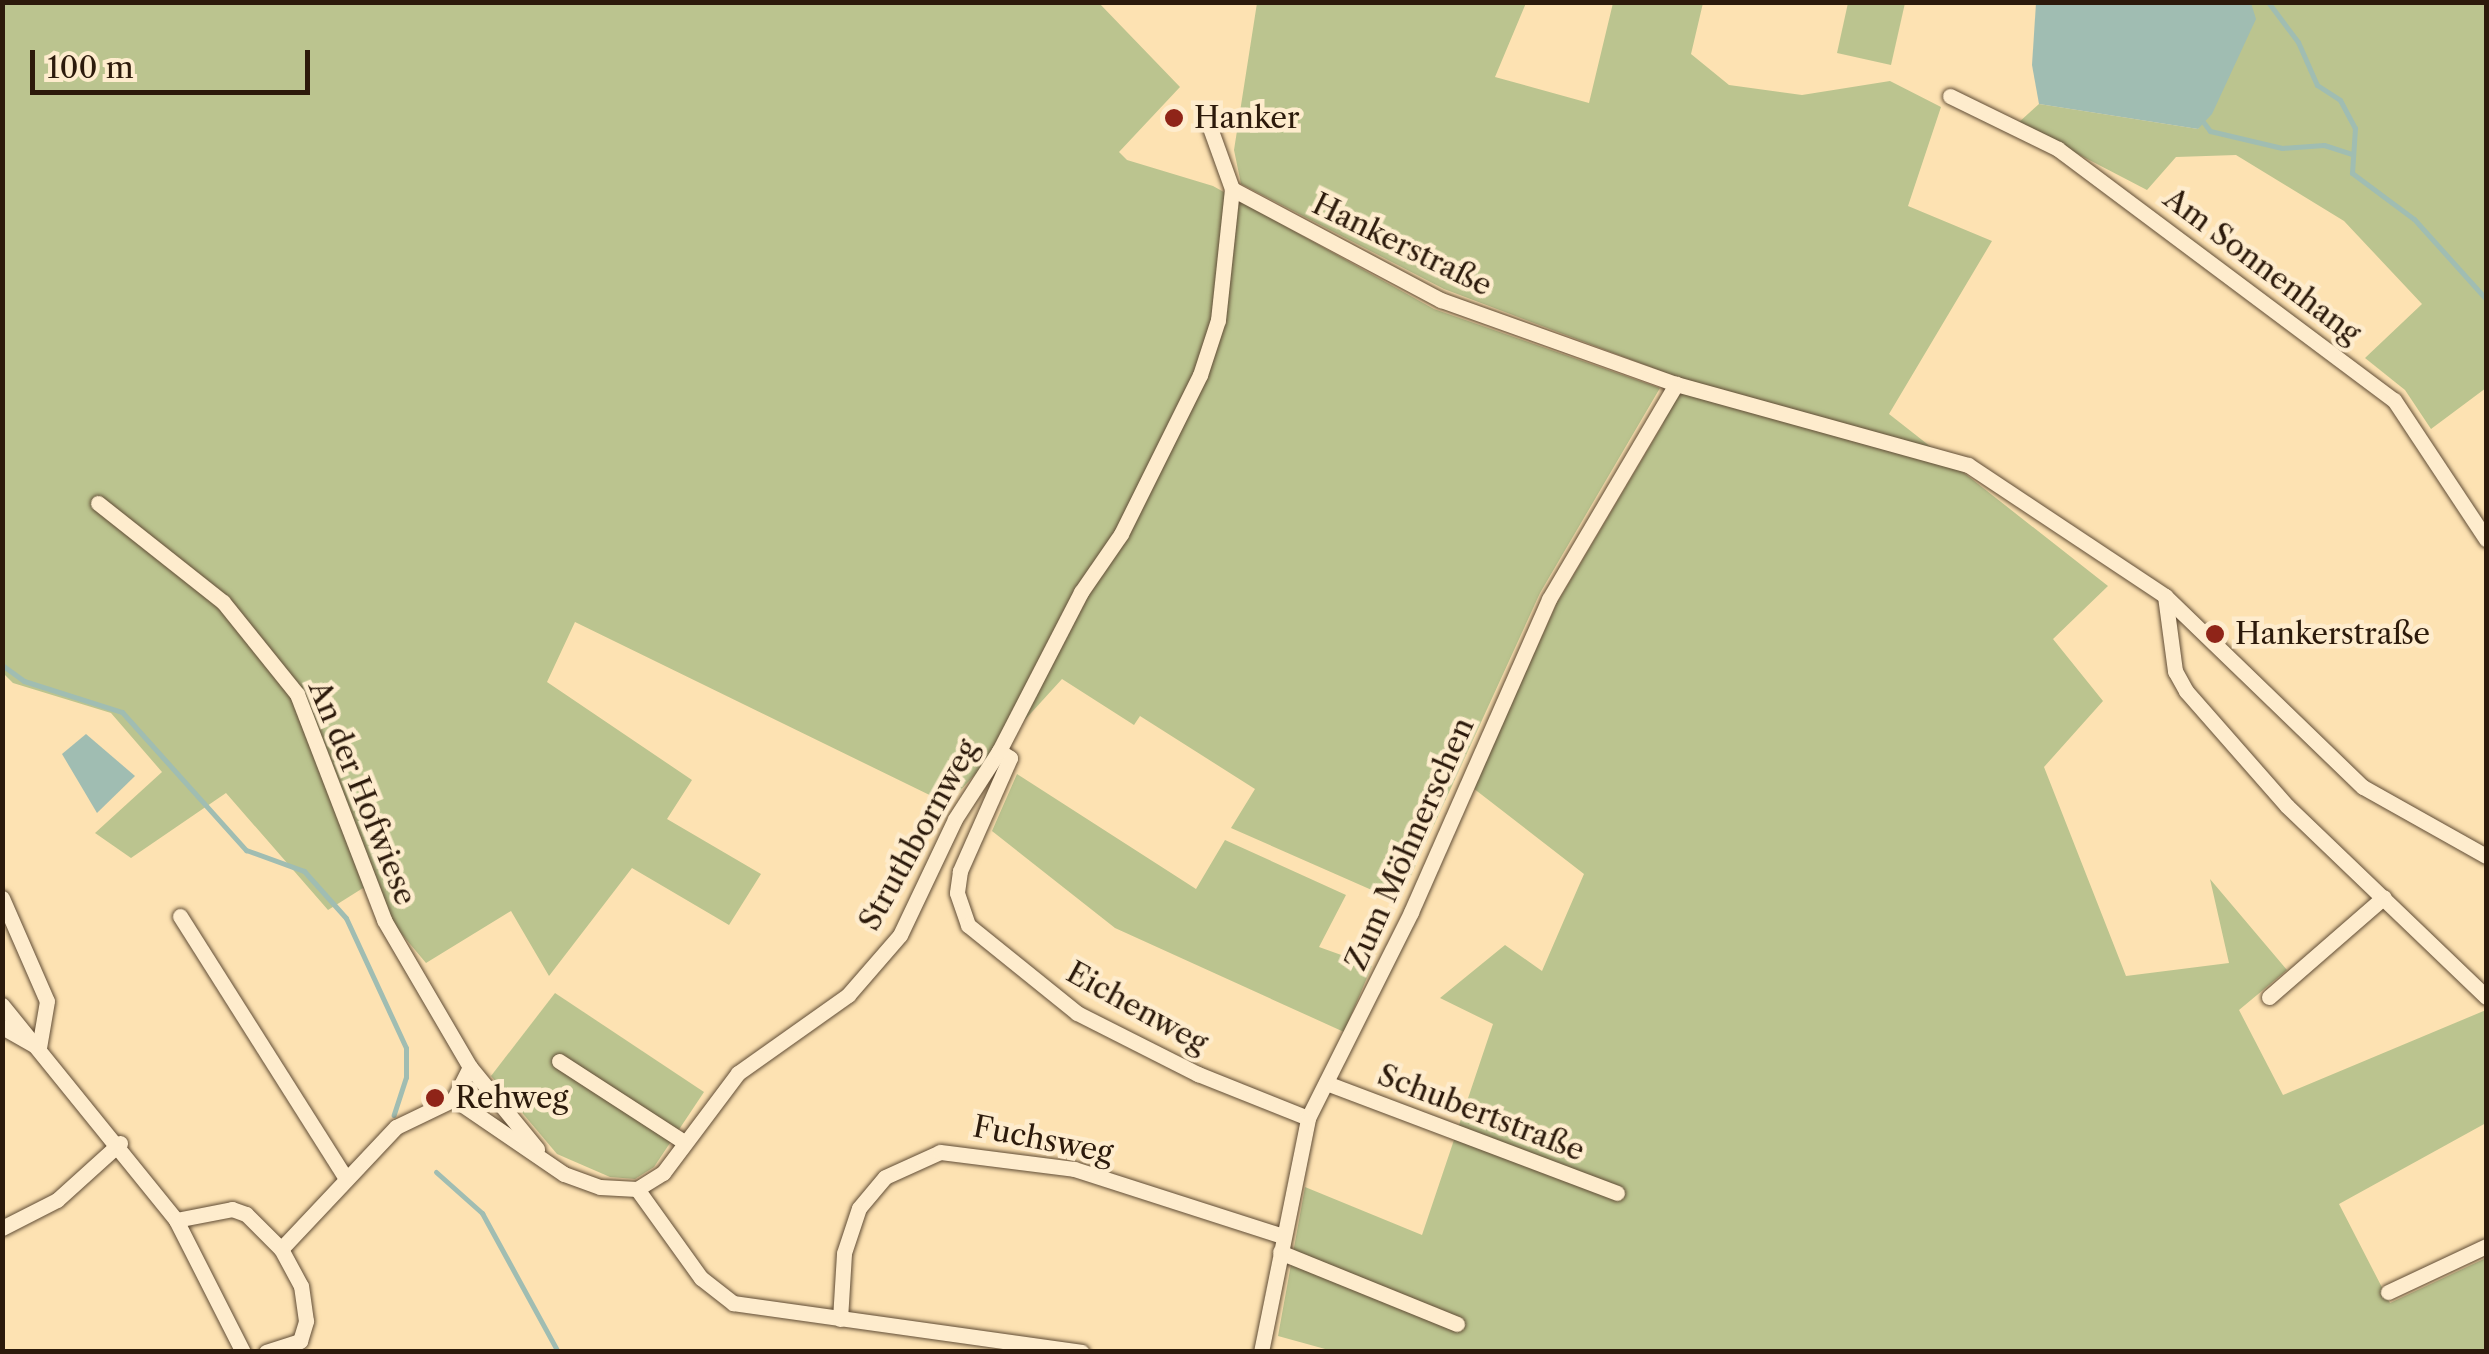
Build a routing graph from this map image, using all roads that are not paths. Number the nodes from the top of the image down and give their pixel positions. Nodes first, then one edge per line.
1 (1950, 96) dead end
2 (1209, 125) dead end
3 (1232, 190) junction
4 (1676, 384) junction
5 (98, 504) dead end
6 (2486, 539) edge
7 (2165, 596) junction
8 (999, 751) junction
9 (2486, 856) edge
10 (2384, 897) junction
11 (2, 898) edge
12 (180, 916) dead end
13 (2270, 996) dead end
14 (2486, 997) edge
15 (2, 1005) edge
16 (2, 1027) edge
17 (40, 1048) junction
18 (559, 1061) dead end
19 (470, 1067) junction
20 (1326, 1083) junction
21 (454, 1100) junction
22 (1308, 1118) junction
23 (684, 1142) junction
24 (120, 1143) junction
25 (548, 1164) junction
26 (345, 1177) junction
27 (637, 1189) junction
28 (1616, 1193) dead end
29 (176, 1220) junction
30 (2, 1228) edge
31 (1282, 1244) junction
32 (2486, 1246) edge
33 (281, 1249) junction
34 (2388, 1292) dead end
35 (840, 1319) junction
36 (1457, 1324) dead end
37 (244, 1352) edge
38 (266, 1352) edge
39 (1082, 1352) edge
40 (1261, 1352) edge

1 - 6 street, Am Sonnenhang
2 - 3 street
3 - 4 street, Hankerstraße
3 - 8 street, Struthbornweg
4 - 7 street, Hankerstraße
4 - 20 street, Zum Möhnerschen
5 - 19 street, An der Hofwiese
7 - 9 street, Hankerstraße
7 - 10 street
8 - 22 street, Eichenweg
8 - 23 street, Struthbornweg
10 - 13 street
10 - 14 street
11 - 17 street
12 - 26 street
15 - 17 street
16 - 17 street
17 - 24 street
18 - 23 street
19 - 21 street
19 - 25 street, An der Hofwiese
20 - 22 street, Zum Möhnerschen
20 - 28 street, Schubertstraße
21 - 25 street
21 - 26 street
22 - 31 street, Zum Möhnerschen
23 - 27 street, Struthbornweg
24 - 29 street
24 - 30 street
25 - 27 street
26 - 33 street
27 - 35 street
29 - 33 street
29 - 37 street
31 - 35 street, Fuchsweg
31 - 36 street, Fuchsweg
31 - 40 street, Zum Möhnerschen
32 - 34 street
33 - 38 street
35 - 39 street

